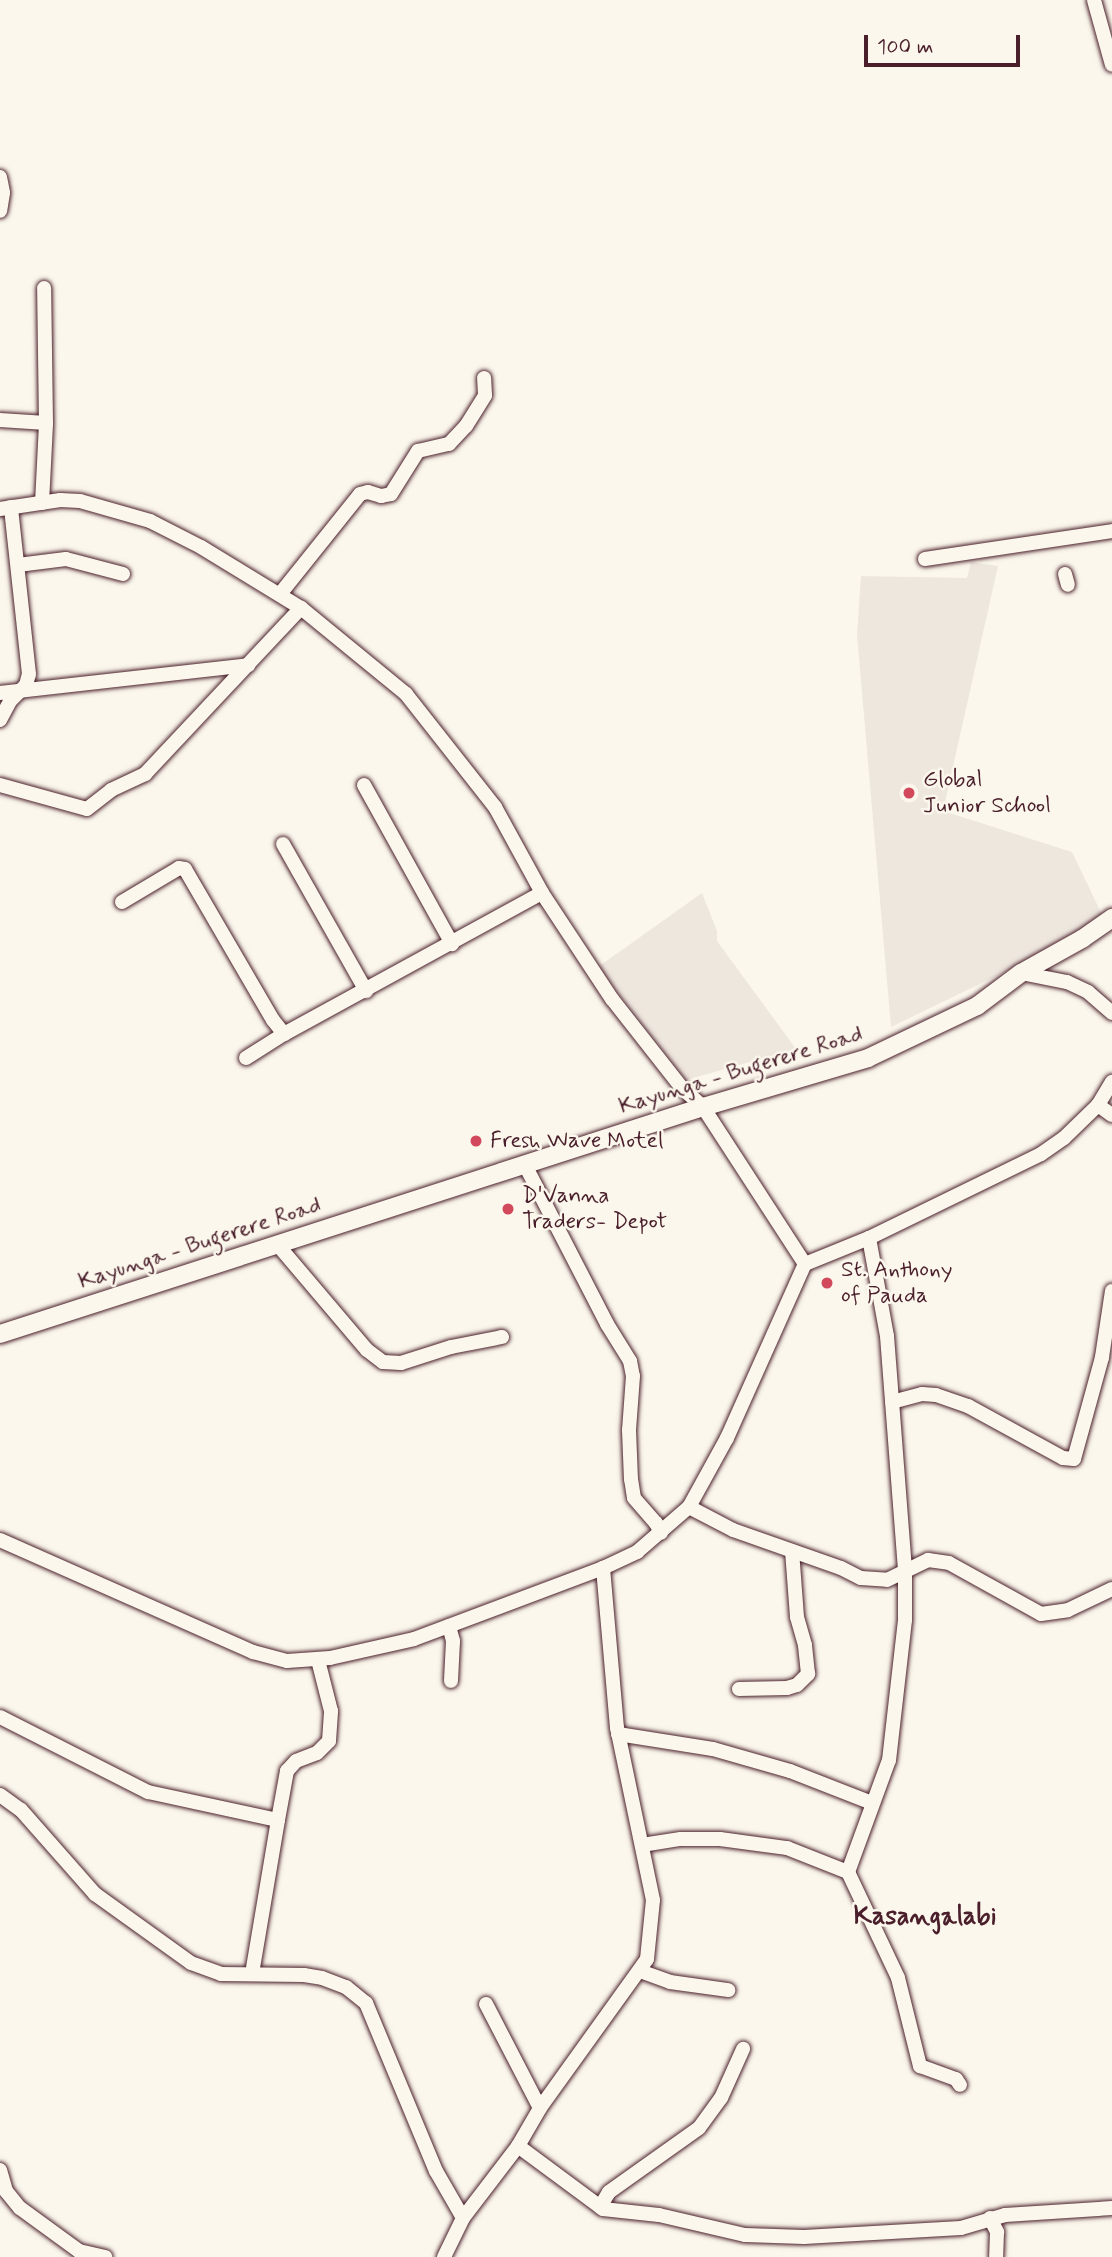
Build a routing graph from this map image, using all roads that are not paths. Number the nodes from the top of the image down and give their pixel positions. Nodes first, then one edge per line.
1 (1094, 0) edge
2 (1112, 65) edge
3 (0, 177) edge
4 (0, 211) edge
5 (44, 288) dead end
6 (484, 379) dead end
7 (0, 420) edge
8 (46, 423) junction
9 (42, 503) junction
10 (6, 508) edge
11 (1112, 531) edge
12 (925, 559) dead end
13 (18, 565) junction
14 (123, 573) dead end
15 (280, 594) junction
16 (301, 608) junction
17 (248, 664) junction
18 (20, 691) junction
19 (0, 693) edge
20 (0, 720) edge
21 (0, 785) edge
22 (364, 785) dead end
23 (283, 844) dead end
24 (542, 893) junction
25 (122, 902) dead end
26 (1112, 918) edge
27 (452, 944) junction
28 (1021, 973) junction
29 (366, 991) junction
30 (1112, 1013) edge
31 (284, 1034) junction
32 (246, 1058) dead end
33 (1112, 1082) edge
34 (1098, 1105) junction
35 (704, 1107) junction
36 (1112, 1115) edge
37 (526, 1165) junction
38 (869, 1238) junction
39 (277, 1244) junction
40 (805, 1264) junction
41 (1112, 1291) edge
42 (0, 1334) edge
43 (502, 1337) dead end
44 (892, 1402) junction
45 (689, 1507) junction
46 (661, 1533) junction
47 (0, 1540) edge
48 (792, 1551) junction
49 (603, 1568) junction
50 (905, 1571) junction
51 (1112, 1589) edge
52 (449, 1626) junction
53 (318, 1660) junction
54 (452, 1681) dead end
55 (739, 1689) dead end
56 (0, 1717) edge
57 (618, 1734) junction
58 (0, 1795) edge
59 (872, 1803) junction
60 (278, 1820) junction
61 (642, 1845) junction
62 (848, 1872) junction
63 (640, 1971) junction
64 (252, 1973) junction
65 (728, 1990) dead end
66 (485, 2004) dead end
67 (743, 2049) dead end
68 (960, 2085) dead end
69 (540, 2108) junction
70 (518, 2146) junction
71 (0, 2170) edge
72 (600, 2207) junction
73 (1112, 2208) edge
74 (463, 2218) junction
75 (990, 2218) junction
76 (447, 2256) edge
77 (105, 2257) edge
78 (996, 2257) edge

1 - 2 street
3 - 4 street
5 - 8 street
6 - 15 street
7 - 8 street
8 - 9 street
9 - 10 street
9 - 15 street
10 - 13 street
11 - 12 street
13 - 14 street
13 - 18 street
15 - 16 street
16 - 17 street
16 - 24 street
17 - 18 street
17 - 21 street
18 - 19 street
18 - 20 street
22 - 27 street
23 - 29 street
24 - 27 street
24 - 35 street
25 - 31 street
26 - 28 main road, Kayunga - Bugerere Road
27 - 29 street
28 - 30 street
28 - 35 main road, Kayunga - Bugerere Road
29 - 31 street
31 - 32 street
33 - 34 street
34 - 36 street
34 - 38 street
35 - 37 main road, Kayunga - Bugerere Road
35 - 40 street
37 - 39 main road, Kayunga - Bugerere Road
37 - 46 street
38 - 40 street
38 - 44 street
39 - 42 main road, Kayunga - Bugerere Road
39 - 43 street
40 - 45 street
41 - 44 street
44 - 50 street
45 - 46 street
45 - 48 street
46 - 49 street
47 - 53 street
48 - 50 street
48 - 55 street
49 - 52 street
49 - 57 street
50 - 51 street
50 - 59 street
52 - 53 street
52 - 54 street
53 - 60 street
56 - 60 street
57 - 59 street
57 - 61 street
58 - 64 street
59 - 62 street
60 - 64 street
61 - 62 street
61 - 63 street
62 - 68 street
63 - 65 street
63 - 69 street
64 - 74 street
66 - 69 street
67 - 72 street
69 - 70 street
70 - 72 street
70 - 74 street
71 - 77 street
72 - 75 street
73 - 75 street
74 - 76 street
75 - 78 street

